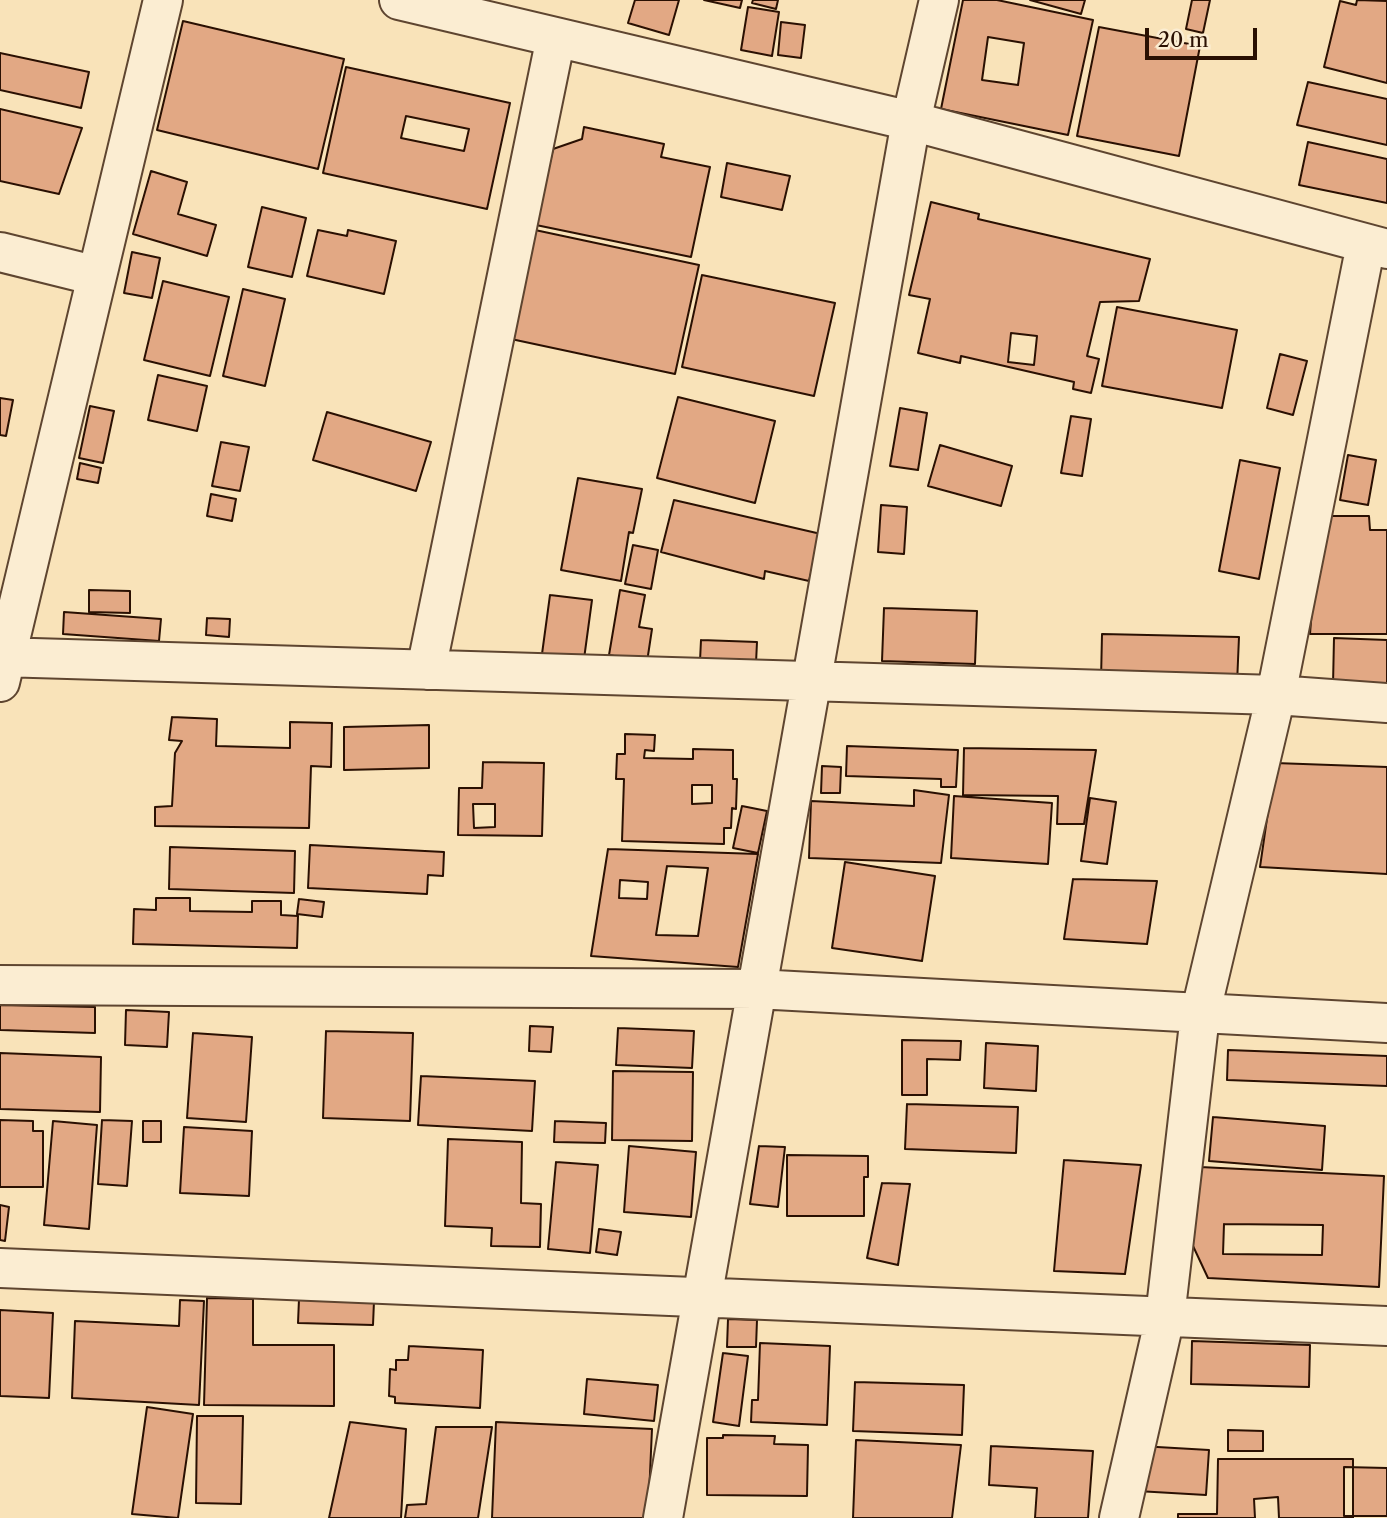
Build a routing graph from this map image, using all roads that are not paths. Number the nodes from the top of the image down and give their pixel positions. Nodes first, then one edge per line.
1 (163, 0) edge
2 (399, 0) edge
3 (939, 0) edge
4 (556, 37) junction
5 (911, 121) junction
6 (1377, 247) edge
7 (0, 253) edge
8 (97, 276) junction
9 (15, 557) edge
10 (2, 666) edge
11 (426, 670) junction
12 (810, 682) junction
13 (1276, 695) junction
14 (1387, 703) edge
15 (0, 985) edge
16 (756, 989) junction
17 (1200, 1015) junction
18 (1387, 1023) edge
19 (0, 1268) edge
20 (703, 1297) junction
21 (1165, 1317) junction
22 (1387, 1326) edge
23 (663, 1518) edge
24 (1119, 1518) edge

1 - 8 street
2 - 4 street
3 - 5 street
4 - 5 street
4 - 11 street
5 - 6 street
5 - 12 street
6 - 13 street
7 - 8 street
8 - 9 street
9 - 10 street
10 - 11 street
11 - 12 street
12 - 13 street
12 - 16 street
13 - 14 street
13 - 17 street
15 - 16 street
16 - 17 street
16 - 20 street
17 - 18 street
17 - 21 street
19 - 20 street
20 - 21 street
20 - 23 street
21 - 22 street
21 - 24 street

